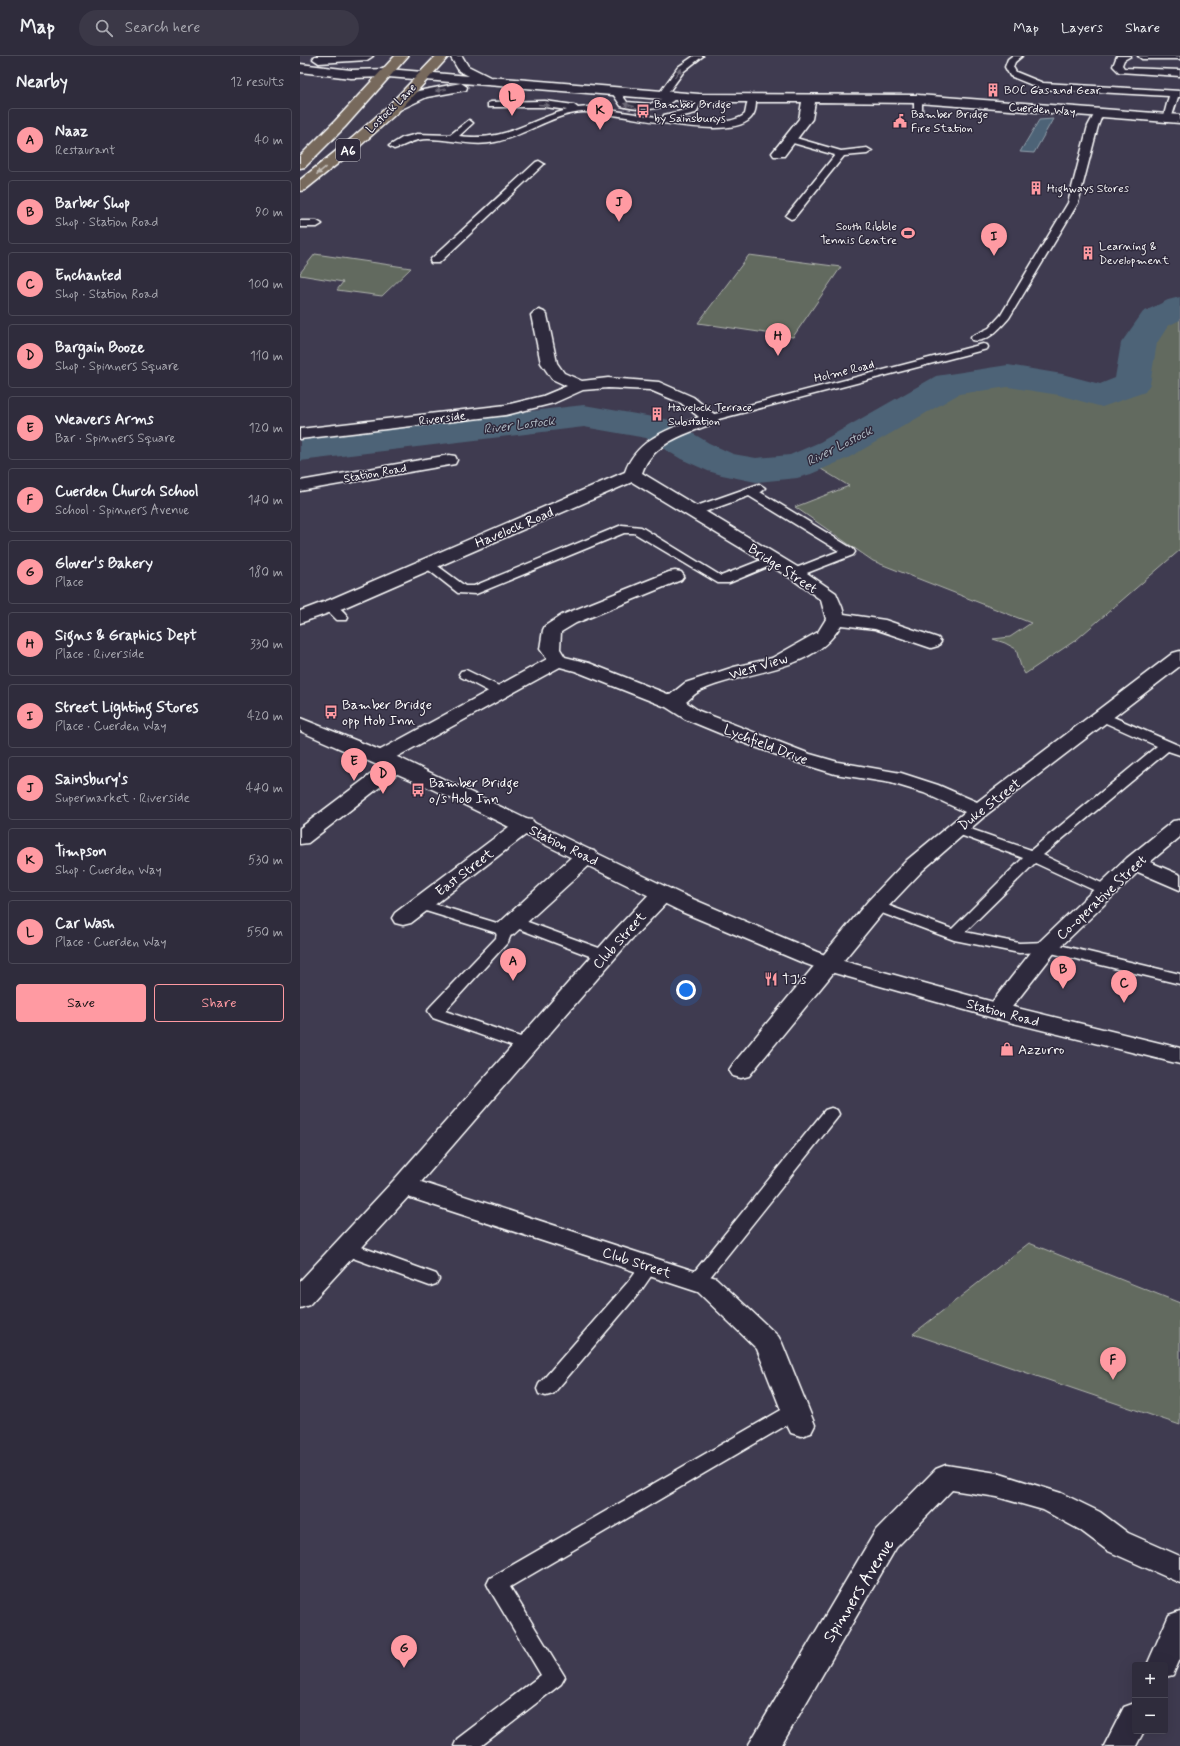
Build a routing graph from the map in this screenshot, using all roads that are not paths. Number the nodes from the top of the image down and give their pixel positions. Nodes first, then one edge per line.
1 (367, 56) edge
2 (402, 56) edge
3 (443, 56) edge
4 (456, 56) edge
5 (699, 56) edge
6 (1018, 56) edge
7 (1127, 56) edge
8 (1142, 56) edge
9 (1180, 56) edge
10 (303, 62) edge
11 (416, 63) dead end
12 (332, 72) junction
13 (388, 73) junction
14 (1180, 73) edge
15 (423, 76) junction
16 (493, 82) junction
17 (396, 86) dead end
18 (1177, 94) edge
19 (668, 96) junction
20 (699, 98) junction
21 (752, 99) junction
22 (809, 99) junction
23 (918, 99) junction
24 (491, 105) dead end
25 (364, 107) junction
26 (393, 109) junction
27 (581, 110) junction
28 (918, 113) dead end
29 (1099, 113) junction
30 (646, 117) junction
31 (1167, 118) junction
32 (1180, 119) edge
33 (469, 123) dead end
34 (452, 138) junction
35 (789, 139) junction
36 (394, 146) dead end
37 (866, 151) dead end
38 (779, 153) dead end
39 (841, 154) junction
40 (303, 162) edge
41 (539, 164) dead end
42 (300, 187) edge
43 (791, 216) dead end
44 (300, 224) edge
45 (317, 224) dead end
46 (435, 261) dead end
47 (538, 315) dead end
48 (580, 386) junction
49 (711, 418) junction
50 (300, 434) edge
51 (449, 460) dead end
52 (633, 475) junction
53 (300, 486) edge
54 (692, 512) junction
55 (773, 560) junction
56 (427, 564) junction
57 (795, 573) junction
58 (675, 576) dead end
59 (300, 617) edge
60 (835, 619) junction
61 (931, 642) dead end
62 (558, 661) junction
63 (1177, 664) edge
64 (466, 674) dead end
65 (500, 692) junction
66 (673, 703) junction
67 (1104, 717) junction
68 (302, 725) edge
69 (1174, 748) edge
70 (388, 761) junction
71 (979, 812) junction
72 (525, 825) junction
73 (957, 829) junction
74 (1176, 832) edge
75 (300, 838) edge
76 (586, 856) junction
77 (1033, 856) junction
78 (1135, 863) junction
79 (1180, 883) edge
80 (1107, 891) junction
81 (662, 894) junction
82 (421, 904) junction
83 (876, 906) junction
84 (403, 918) dead end
85 (509, 926) junction
86 (954, 934) junction
87 (1047, 947) junction
88 (605, 956) junction
89 (828, 964) junction
90 (1180, 979) edge
91 (997, 1011) junction
92 (526, 1045) junction
93 (1180, 1056) edge
94 (741, 1070) dead end
95 (831, 1114) dead end
96 (403, 1186) junction
97 (345, 1248) junction
98 (649, 1266) junction
99 (430, 1279) dead end
100 (696, 1282) junction
101 (300, 1298) edge
102 (546, 1389) dead end
103 (798, 1418) joint
104 (1180, 1570) edge
105 (1180, 1624) edge
106 (1163, 1662) edge
107 (1132, 1723) edge
108 (465, 1746) edge
109 (764, 1746) edge
110 (1120, 1746) edge

1 - 10 street
2 - 13 highway, Lostock Lane / A6
3 - 15 highway, Lostock Lane / A6
4 - 16 street, Cuerden Way
19 -> 5 lane
6 - 18 lane
7 - 14 lane
8 - 9 lane
10 - 12 street
10 - 13 street
11 - 13 highway
12 - 13 street
12 - 25 street
13 - 15 street, Cuerden Way
13 - 25 highway, Lostock Lane / A6
15 - 16 street, Cuerden Way
15 - 17 highway
15 - 26 highway, Lostock Lane / A6
16 - 19 street, Cuerden Way
16 -> 26 street, Cuerden Way
18 - 31 lane
19 - 20 street, Cuerden Way
20 - 21 street, Cuerden Way
20 - 30 lane
21 - 22 street, Cuerden Way
21 - 30 lane
22 - 23 street, Cuerden Way
22 - 35 street
23 - 28 lane
23 - 29 street, Cuerden Way
24 -> 27 lane
25 - 40 highway, Lostock Lane / A6
26 -> 42 highway, Lostock Lane / A6
27 - 30 lane
27 - 34 lane
29 - 31 street, Cuerden Way
29 - 49 lane, Holme Road
31 - 32 street, Cuerden Way
33 - 34 lane
34 - 36 lane
35 - 38 street
35 - 39 lane
37 - 39 lane
39 - 43 lane
41 - 46 lane
44 - 45 lane
47 - 48 street
48 - 49 street, Riverside
48 - 50 street, Riverside
49 - 52 street
51 - 53 street, Station Road
52 - 54 street, Bridge Street
52 - 56 street, Havelock Road
54 - 55 street, Bridge Street
54 - 57 lane
55 - 56 lane
55 - 57 street, Bridge Street
56 - 59 street, Havelock Road
57 - 60 street, Bridge Street
58 - 62 street
60 - 61 street
60 - 66 street, West View
62 - 65 street
62 - 66 street, Lychfield Drive
63 - 67 street, Duke Street
64 - 65 lane
65 - 70 street
66 - 71 street, Lychfield Drive
67 - 69 lane
67 - 71 street, Duke Street
68 - 70 street, Station Road
69 - 77 lane
70 - 72 street, Station Road
70 - 75 street
71 - 73 street, Duke Street
72 - 76 street, Station Road
72 - 82 street, East Street
73 - 77 lane
73 - 83 street, Duke Street
74 - 78 street, Co-operative Street
76 - 81 street, Station Road
76 - 85 street
77 - 80 lane
77 - 86 lane
78 - 79 street
78 - 80 street, Co-operative Street
80 - 87 street, Co-operative Street
81 - 88 street, Club Street
81 - 89 street, Station Road
82 - 84 street, East Street
82 - 85 lane
83 - 86 lane
83 - 89 street, Duke Street
85 - 88 lane
85 - 92 lane
86 - 87 lane
87 - 90 lane
87 - 91 street, Co-operative Street
88 - 92 street, Club Street
89 - 91 street, Station Road
89 - 94 street
91 - 93 street, Station Road
92 - 96 street, Club Street
95 - 100 lane
96 - 97 street, Club Street
96 - 98 street, Club Street
97 - 99 lane
97 - 101 street, Club Street
98 - 100 street, Club Street
98 - 102 lane
100 - 103 street, Club Street
103 - 108 lane
104 - 109 street, Spinners Avenue
105 - 106 street
107 - 110 street

